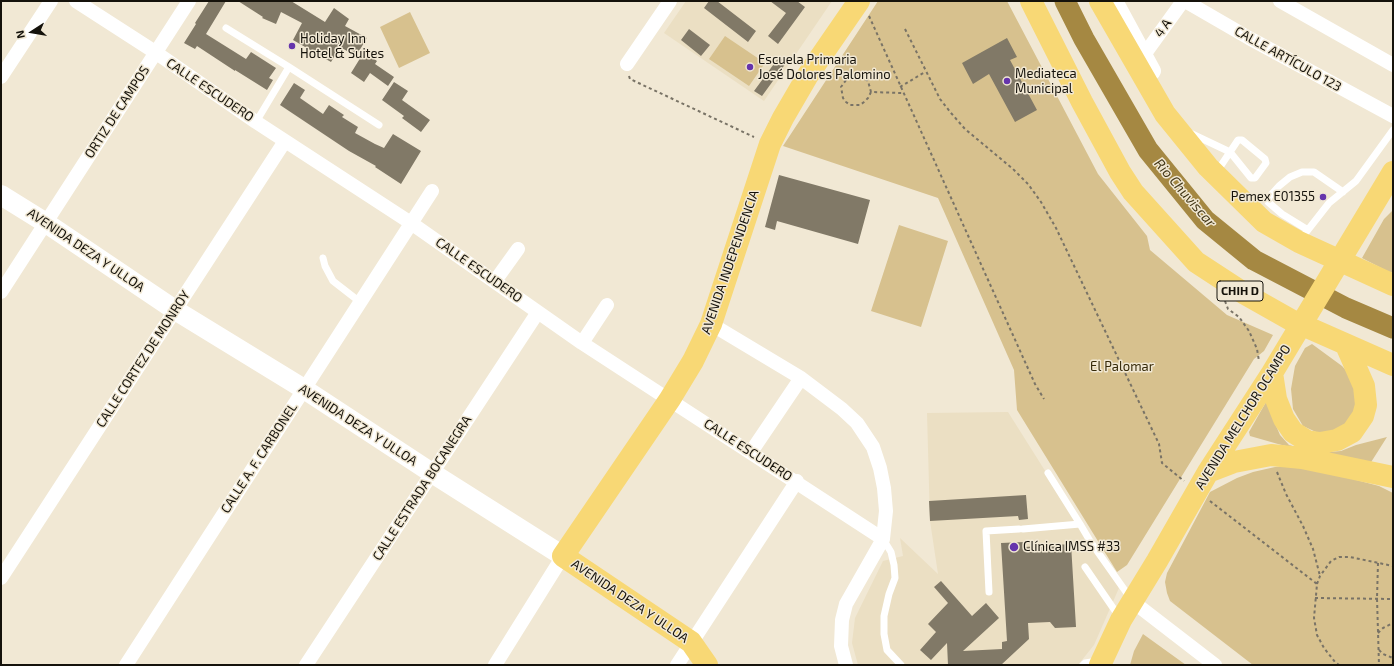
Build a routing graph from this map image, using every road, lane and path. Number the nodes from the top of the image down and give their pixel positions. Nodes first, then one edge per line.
1 (51, 1) edge
2 (76, 1) edge
3 (189, 1) edge
4 (670, 1) edge
5 (1020, 1) edge
6 (1031, 1) edge
7 (1100, 1) edge
8 (1114, 1) edge
9 (1184, 1) edge
10 (1280, 1) edge
11 (863, 7) edge
12 (226, 28) dead end
13 (905, 29) dead end
14 (155, 52) junction
15 (1144, 55) junction
16 (627, 64) joint
17 (1393, 65) edge
18 (289, 67) junction
19 (925, 72) junction
20 (1, 77) edge
21 (900, 87) junction
22 (871, 92) junction
23 (902, 93) junction
24 (1393, 116) edge
25 (256, 122) junction
26 (379, 125) dead end
27 (1393, 130) edge
28 (1190, 133) junction
29 (285, 141) junction
30 (770, 144) junction
31 (1230, 152) junction
32 (1211, 170) junction
33 (1393, 172) edge
34 (432, 191) dead end
35 (1133, 192) junction
36 (1343, 192) junction
37 (1, 194) edge
38 (1384, 199) edge
39 (46, 222) junction
40 (411, 223) junction
41 (1303, 236) junction
42 (518, 249) dead end
43 (323, 258) dead end
44 (1221, 278) junction
45 (495, 281) junction
46 (1393, 285) edge
47 (1, 292) edge
48 (360, 302) junction
49 (607, 305) dead end
50 (176, 310) junction
51 (538, 312) junction
52 (710, 324) junction
53 (582, 343) junction
54 (1346, 345) junction
55 (1393, 365) edge
56 (801, 378) junction
57 (1268, 380) junction
58 (304, 389) junction
59 (670, 399) junction
60 (1044, 399) dead end
61 (752, 452) junction
62 (1275, 467) dead end
63 (1208, 472) junction
64 (432, 473) junction
65 (1048, 473) dead end
66 (1179, 477) dead end
67 (1393, 477) edge
68 (796, 481) junction
69 (1217, 506) dead end
70 (1080, 524) junction
71 (883, 538) junction
72 (563, 556) junction
73 (1378, 563) junction
74 (1393, 566) edge
75 (1085, 567) dead end
76 (1320, 576) junction
77 (1, 578) edge
78 (1317, 584) junction
79 (989, 592) dead end
80 (1315, 598) junction
81 (1377, 598) junction
82 (1393, 599) edge
83 (1132, 601) junction
84 (1121, 620) junction
85 (1393, 623) edge
86 (1378, 633) junction
87 (691, 642) junction
88 (1378, 649) junction
89 (1393, 658) edge
90 (1094, 664) edge
91 (126, 665) edge
92 (306, 665) edge
93 (495, 665) edge
94 (677, 665) edge
95 (707, 665) edge
96 (846, 665) edge
97 (901, 665) edge
98 (1216, 665) edge
99 (1339, 665) edge
100 (1379, 665) edge

1 - 20 street
2 - 14 street, CALLE ESCUDERO
3 - 14 street, ORTIZ DE CAMPOS
4 - 16 street
5 - 35 street
6 - 35 main road, CHIH D
7 - 32 main road
8 - 15 street
9 - 15 street, 4 A
9 - 24 street, CALLE ARTÍCULO 123
10 - 17 street
11 - 21 path
11 - 30 main road, AVENIDA INDEPENDENCIA
12 - 18 lane
13 - 19 path
14 - 25 street, CALLE ESCUDERO
14 - 39 street, ORTIZ DE CAMPOS
15 - 28 street
16 - 30 path
18 - 25 lane
18 - 26 lane
19 - 21 path
19 - 66 path
21 - 23 path
22 - 22 path
22 - 23 path
23 - 60 path
25 - 29 street, CALLE ESCUDERO
27 - 36 lane
28 - 31 lane
28 - 32 street
29 - 40 street, CALLE ESCUDERO
29 - 50 street, CALLE CORTEZ DE MONROY
30 - 52 main road, AVENIDA INDEPENDENCIA
31 - 31 lane
31 - 32 lane
32 - 41 main road
33 - 38 main road, AVENIDA MELCHOR OCAMPO
34 - 40 street, CALLE A. F. CARBONEL
35 - 44 main road, CHIH D
36 - 41 lane
36 - 41 lane
37 - 39 main road, AVENIDA DEZA Y ULLOA
38 - 57 main road, AVENIDA MELCHOR OCAMPO
39 - 47 street, ORTIZ DE CAMPOS
39 - 50 main road, AVENIDA DEZA Y ULLOA
40 - 45 street, CALLE ESCUDERO
40 - 48 street, CALLE A. F. CARBONEL
41 - 46 main road
42 - 45 street
43 - 48 lane
44 - 54 main road, CHIH D
44 - 57 path
45 - 51 street, CALLE ESCUDERO
48 - 58 street, CALLE A. F. CARBONEL
49 - 53 street
50 - 58 main road, AVENIDA DEZA Y ULLOA
50 - 77 street, CALLE CORTEZ DE MONROY
51 - 53 street, CALLE ESCUDERO
51 - 64 street, CALLE ESTRADA BOCANEGRA
52 - 56 street
52 - 59 main road, AVENIDA INDEPENDENCIA
53 - 59 street, CALLE ESCUDERO
54 - 55 main road, CHIH D
54 - 57 main road
56 - 61 street
56 - 71 street
57 - 63 main road, AVENIDA MELCHOR OCAMPO
58 - 64 main road, AVENIDA DEZA Y ULLOA
58 - 91 street, CALLE A. F. CARBONEL
59 - 61 street, CALLE ESCUDERO
59 - 72 main road, AVENIDA INDEPENDENCIA
61 - 68 street, CALLE ESCUDERO
62 - 76 path
63 - 67 main road
63 - 83 main road, AVENIDA MELCHOR OCAMPO
64 - 72 main road, AVENIDA DEZA Y ULLOA
64 - 92 street, CALLE ESTRADA BOCANEGRA
65 - 70 lane
68 - 71 street, CALLE ESCUDERO
68 - 87 street
69 - 78 path
70 - 79 lane
70 - 83 lane
71 - 96 street
71 - 97 lane
72 - 87 main road, AVENIDA DEZA Y ULLOA
72 - 93 street
73 - 74 path
73 - 76 path
73 - 81 path
75 - 84 lane
76 - 78 path
78 - 80 path
80 - 81 path
80 - 99 path
81 - 82 path
81 - 86 path
83 - 84 main road, AVENIDA MELCHOR OCAMPO
83 - 98 street
84 - 90 main road, AVENIDA MELCHOR OCAMPO
85 - 86 path
86 - 88 path
87 - 94 street
87 - 95 main road, AVENIDA DEZA Y ULLOA
88 - 89 path
88 - 100 path

